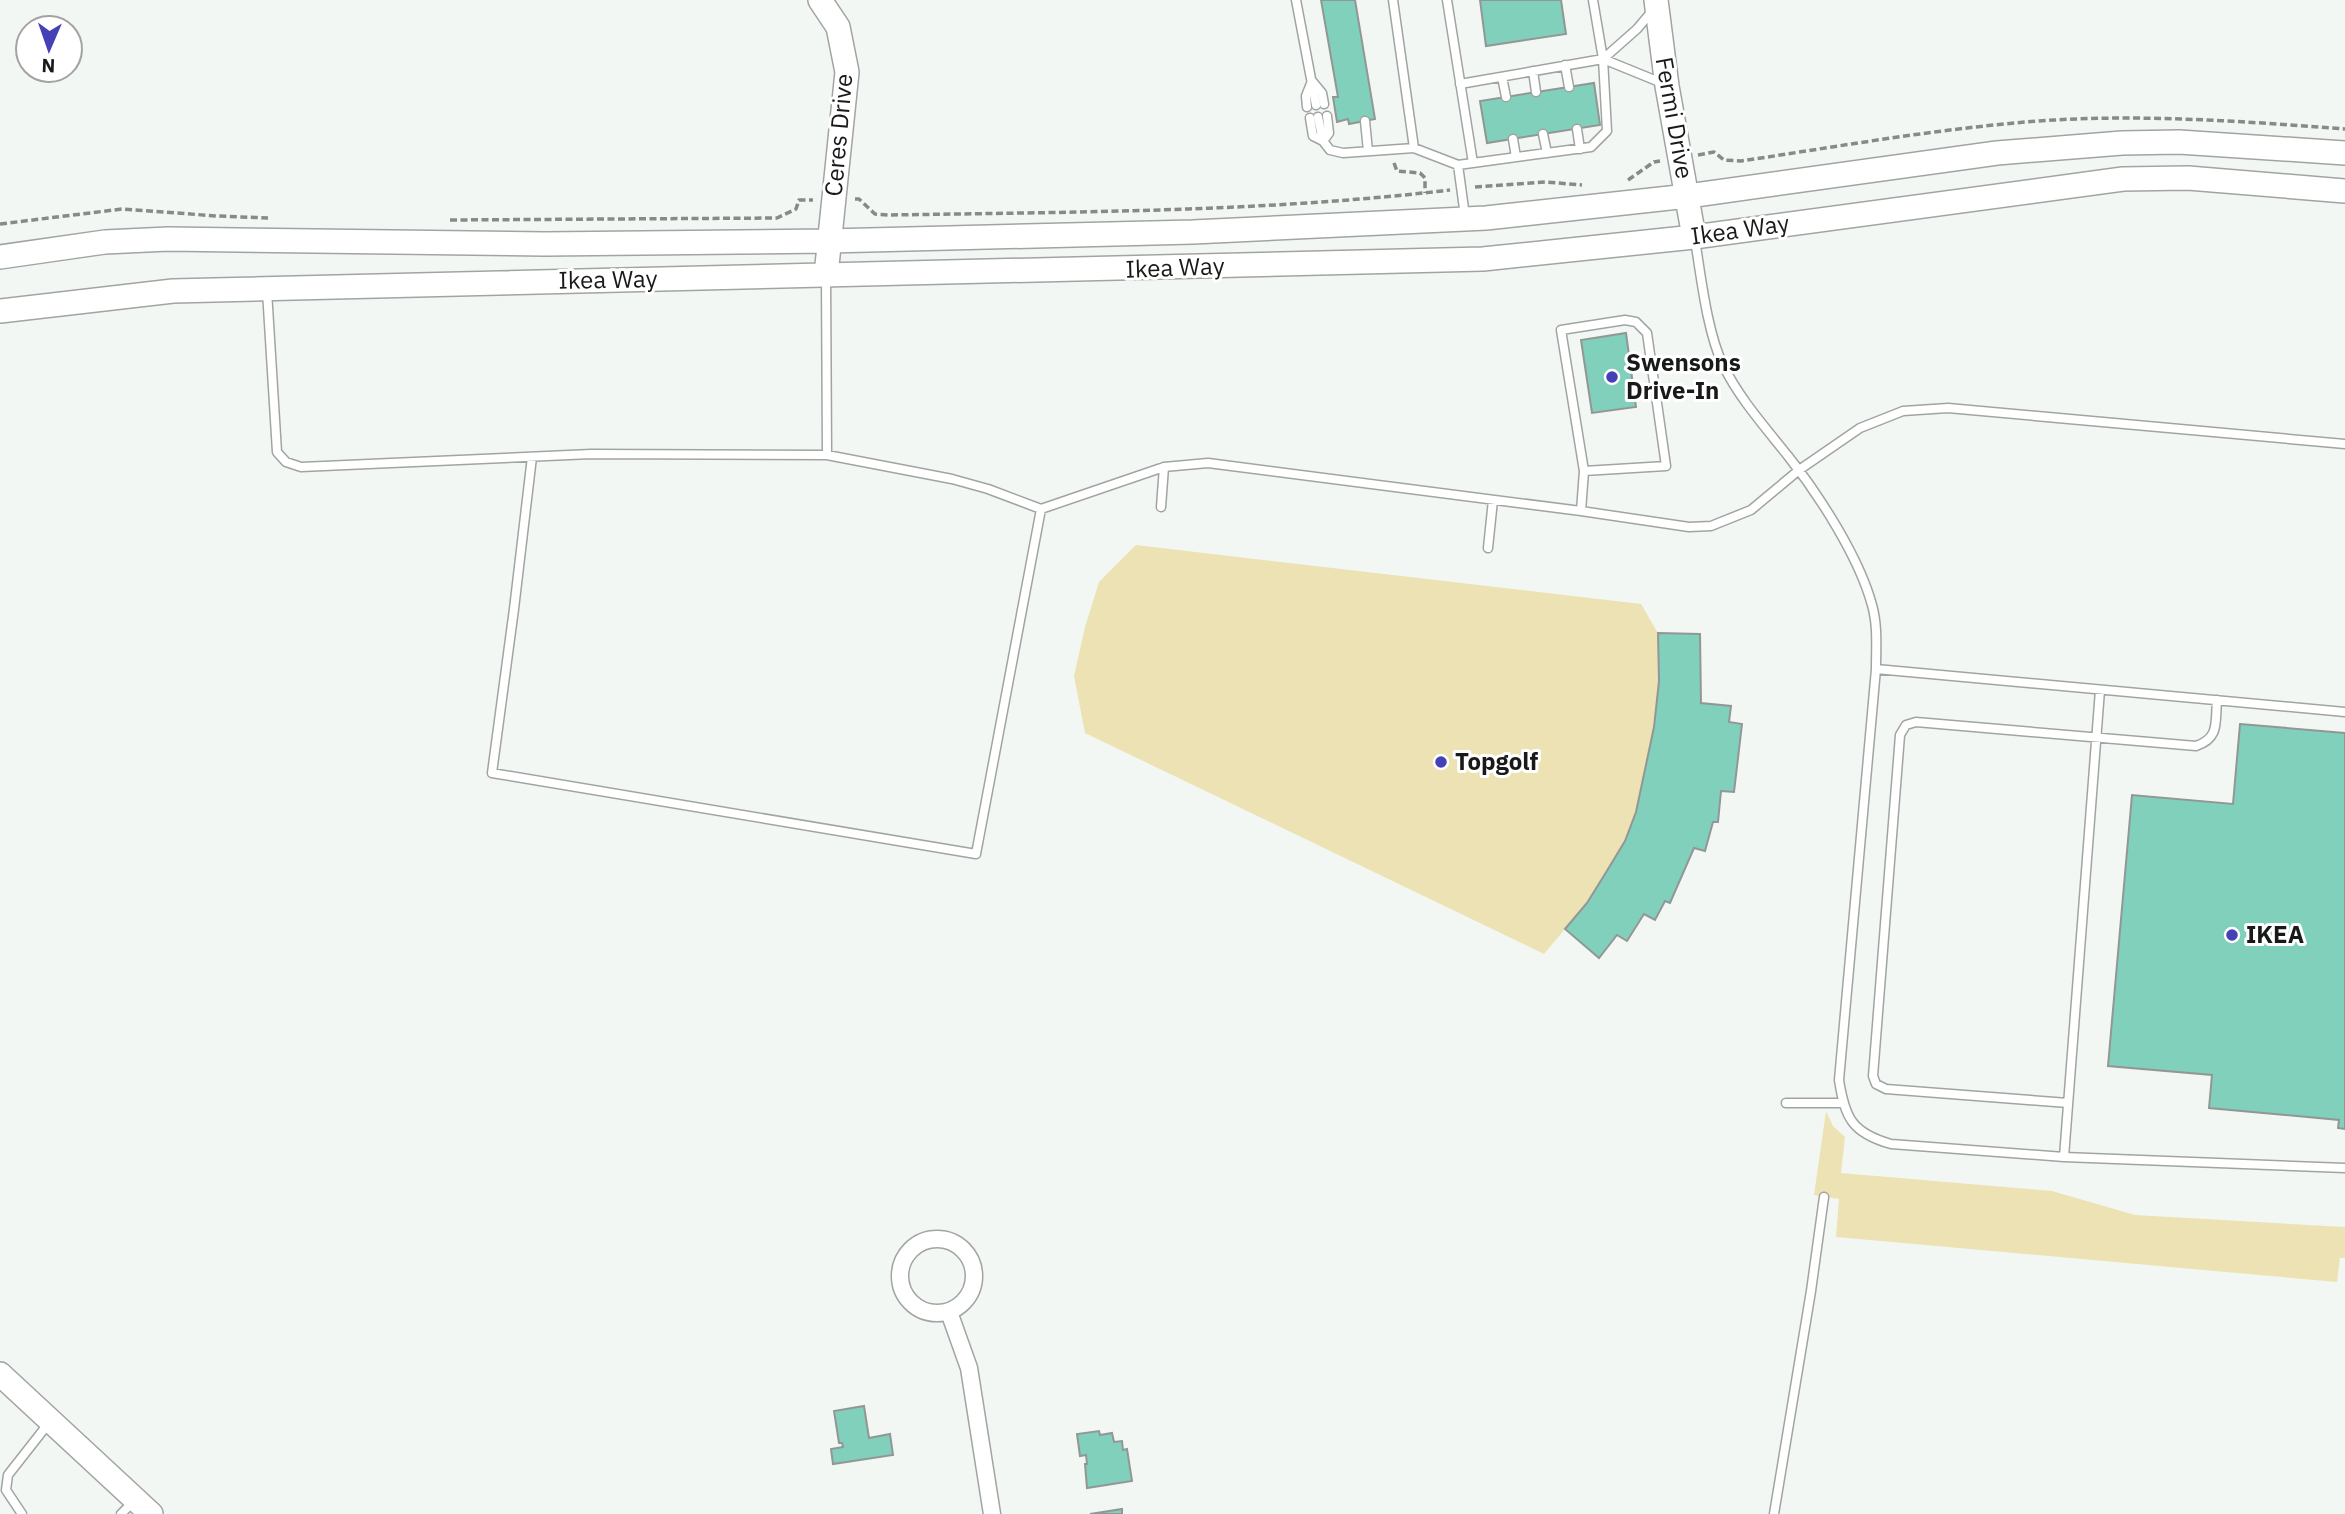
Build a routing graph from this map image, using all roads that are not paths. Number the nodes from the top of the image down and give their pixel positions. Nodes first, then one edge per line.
1 (820, 0) edge
2 (1296, 0) edge
3 (1393, 0) edge
4 (1447, 0) edge
5 (1593, 0) edge
6 (1657, 3) edge
7 (1603, 59) junction
8 (1565, 65) junction
9 (1533, 72) junction
10 (1502, 77) junction
11 (1460, 84) junction
12 (1667, 86) junction
13 (1569, 87) dead end
14 (1536, 92) dead end
15 (1506, 97) dead end
16 (1316, 105) dead end
17 (1365, 121) dead end
18 (1577, 129) dead end
19 (1543, 134) dead end
20 (1513, 139) dead end
21 (1323, 141) junction
22 (1414, 148) junction
23 (1580, 149) junction
24 (1368, 151) junction
25 (1547, 153) junction
26 (2345, 153) edge
27 (1516, 157) junction
28 (1473, 163) junction
29 (1458, 165) junction
30 (2345, 191) edge
31 (1688, 196) junction
32 (1465, 219) junction
33 (1694, 237) junction
34 (829, 241) junction
35 (0, 257) edge
36 (826, 275) junction
37 (267, 288) junction
38 (0, 311) edge
39 (2345, 444) edge
40 (827, 455) junction
41 (532, 457) junction
42 (1164, 467) junction
43 (1799, 470) junction
44 (1584, 471) junction
45 (1493, 499) junction
46 (1161, 507) dead end
47 (1041, 509) junction
48 (1581, 510) junction
49 (1488, 548) dead end
50 (1876, 669) junction
51 (2100, 690) junction
52 (2217, 700) junction
53 (2345, 712) edge
54 (2097, 737) junction
55 (1786, 1103) dead end
56 (1842, 1103) junction
57 (2068, 1103) junction
58 (2064, 1157) junction
59 (2345, 1168) edge
60 (1824, 1198) dead end
61 (949, 1312) junction
62 (0, 1374) edge
63 (51, 1420) junction
64 (136, 1509) edge
65 (22, 1514) edge
66 (992, 1514) edge
67 (1774, 1514) edge

1 - 34 main road, Ceres Drive
2 - 16 lane
3 - 22 lane
4 - 11 lane
5 - 7 lane
6 - 7 lane
6 - 12 main road, Fermi Drive
7 - 8 lane
7 - 12 lane
7 - 23 lane
8 - 9 lane
8 - 13 lane
9 - 10 lane
9 - 14 lane
10 - 11 lane
10 - 15 lane
11 - 28 lane
12 - 31 main road, Fermi Drive
17 - 24 lane
18 - 23 lane
19 - 25 lane
20 - 27 lane
21 - 21 lane
21 - 24 lane
22 - 24 lane
22 - 29 lane
23 - 25 lane
25 - 27 lane
26 - 31 main road, Ikea Way
27 - 28 lane
28 - 29 lane
29 - 32 lane
30 - 33 main road, Ikea Way
31 - 32 main road, Ikea Way
31 - 33 main road, Fermi Drive
32 - 34 main road, Ikea Way
33 - 36 main road, Ikea Way
33 - 43 lane
34 - 35 main road, Ikea Way
34 - 36 main road, Ceres Drive
36 - 37 main road, Ikea Way
36 - 40 lane
37 - 38 main road, Ikea Way
37 - 41 lane
39 - 43 lane
40 - 41 lane
40 - 47 lane
41 - 47 lane
42 - 45 lane
42 - 46 lane
42 - 47 lane
43 - 48 lane
43 - 50 lane
44 - 44 lane
44 - 48 lane
45 - 48 lane
45 - 49 lane
50 - 51 lane
50 - 56 lane
51 - 52 lane
51 - 54 lane
52 - 53 lane
52 - 54 lane
54 - 57 lane
54 - 57 lane
55 - 56 lane
56 - 58 lane
57 - 58 lane
58 - 59 lane
60 - 67 lane
61 - 61 street
61 - 66 street
62 - 63 main road
63 - 64 main road
63 - 65 lane

